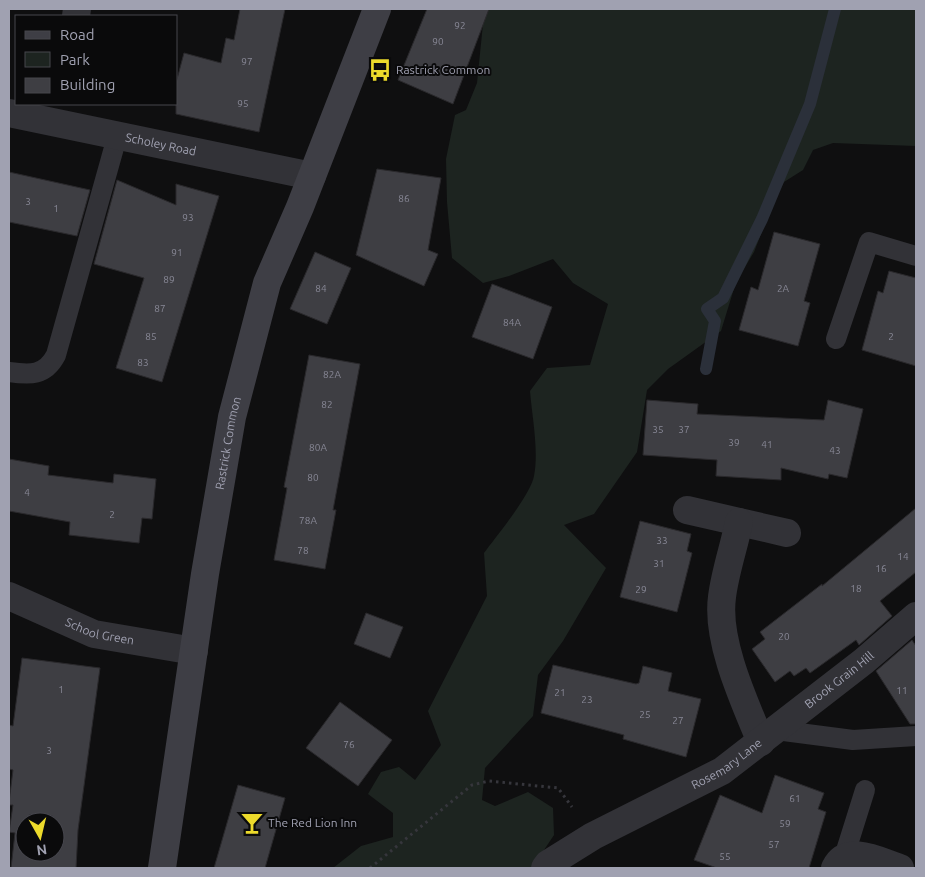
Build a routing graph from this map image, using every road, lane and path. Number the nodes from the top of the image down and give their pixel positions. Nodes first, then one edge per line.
1 (378, 9) edge
2 (9, 113) edge
3 (53, 113) edge
4 (117, 137) junction
5 (312, 176) junction
6 (916, 256) edge
7 (836, 339) dead end
8 (9, 372) edge
9 (686, 510) dead end
10 (740, 522) junction
11 (787, 533) dead end
12 (9, 596) edge
13 (916, 616) edge
14 (194, 651) junction
15 (769, 736) junction
16 (916, 736) edge
17 (558, 788) dead end
18 (865, 790) dead end
19 (840, 863) edge
20 (162, 868) edge
21 (370, 868) edge
22 (545, 868) edge
23 (900, 868) edge

1 - 5 street, Rastrick Common
2 - 3 street, Scholey Road
3 - 4 street, Scholey Road
4 - 5 street, Scholey Road
4 - 8 lane
5 - 14 street, Rastrick Common
6 - 7 lane
9 - 10 street
10 - 11 street
10 - 15 street, Rosemary Lane
12 - 14 street, School Green
13 - 15 street, Brook Grain Hill
14 - 20 street, Rastrick Common
15 - 16 lane
15 - 22 street, Rosemary Lane
17 - 21 path
18 - 19 lane
19 - 23 street

